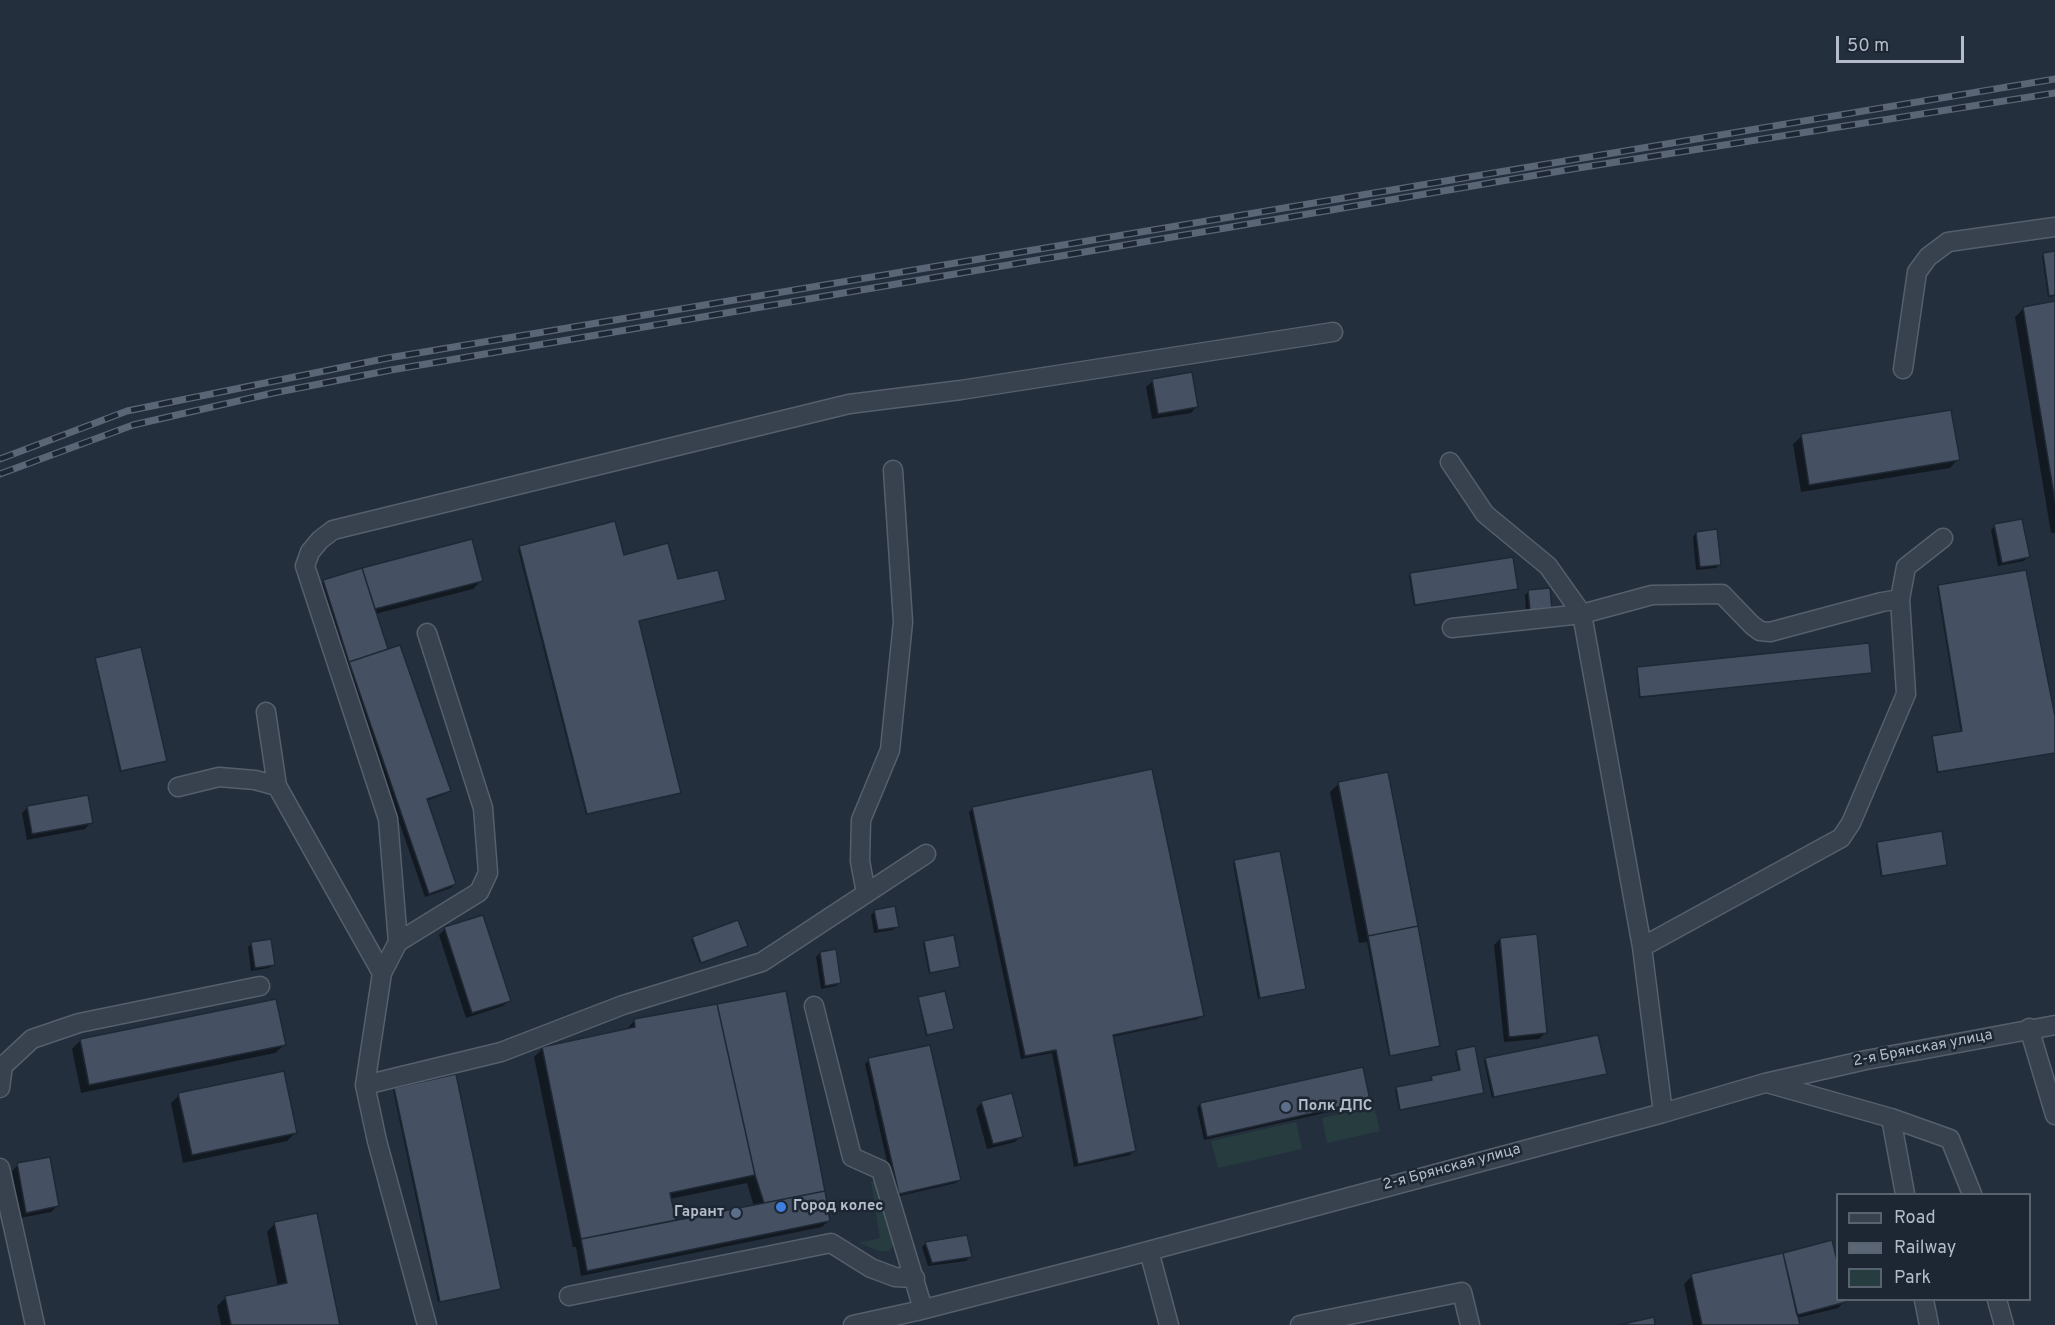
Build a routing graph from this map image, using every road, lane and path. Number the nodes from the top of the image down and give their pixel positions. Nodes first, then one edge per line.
1 (2055, 227) edge
2 (1333, 332) dead end
3 (1903, 369) dead end
4 (1450, 462) dead end
5 (893, 470) dead end
6 (1943, 538) dead end
7 (1900, 599) junction
8 (1582, 614) junction
9 (1452, 628) dead end
10 (427, 633) dead end
11 (266, 712) dead end
12 (178, 786) dead end
13 (277, 786) junction
14 (926, 854) dead end
15 (866, 893) junction
16 (398, 942) junction
17 (1642, 948) junction
18 (382, 973) junction
19 (260, 986) dead end
20 (814, 1006) dead end
21 (2055, 1025) edge
22 (2029, 1028) junction
23 (1765, 1083) junction
24 (365, 1085) junction
25 (0, 1088) edge
26 (1663, 1113) junction
27 (2055, 1115) edge
28 (1891, 1118) junction
29 (0, 1168) edge
30 (1905, 1193) edge
31 (1972, 1193) edge
32 (1149, 1251) junction
33 (915, 1278) junction
34 (569, 1296) dead end
35 (1924, 1301) edge
36 (1998, 1301) edge
37 (917, 1315) edge
38 (35, 1325) edge
39 (427, 1325) edge
40 (853, 1325) edge
41 (1169, 1325) edge
42 (1300, 1325) edge
43 (1470, 1325) edge
44 (1929, 1325) edge
45 (2004, 1325) edge

1 - 3 street
2 - 16 street
4 - 8 street
5 - 15 street
6 - 7 street
7 - 8 street
7 - 17 street
8 - 9 street
8 - 17 street
10 - 16 street
11 - 13 street
12 - 13 street
13 - 18 street
14 - 15 street
15 - 24 street
16 - 18 street
17 - 26 street
18 - 24 street
19 - 25 street
20 - 33 street
21 - 22 street, 2-я Брянская улица
22 - 23 street, 2-я Брянская улица
22 - 27 street
23 - 26 street, 2-я Брянская улица
23 - 28 street
24 - 39 street
26 - 32 street, 2-я Брянская улица
28 - 30 street
28 - 31 street
29 - 38 street
32 - 37 street, 2-я Брянская улица
32 - 41 street
33 - 34 street
33 - 37 street
35 - 44 street
36 - 45 street
37 - 40 street, 2-я Брянская улица
42 - 43 street

